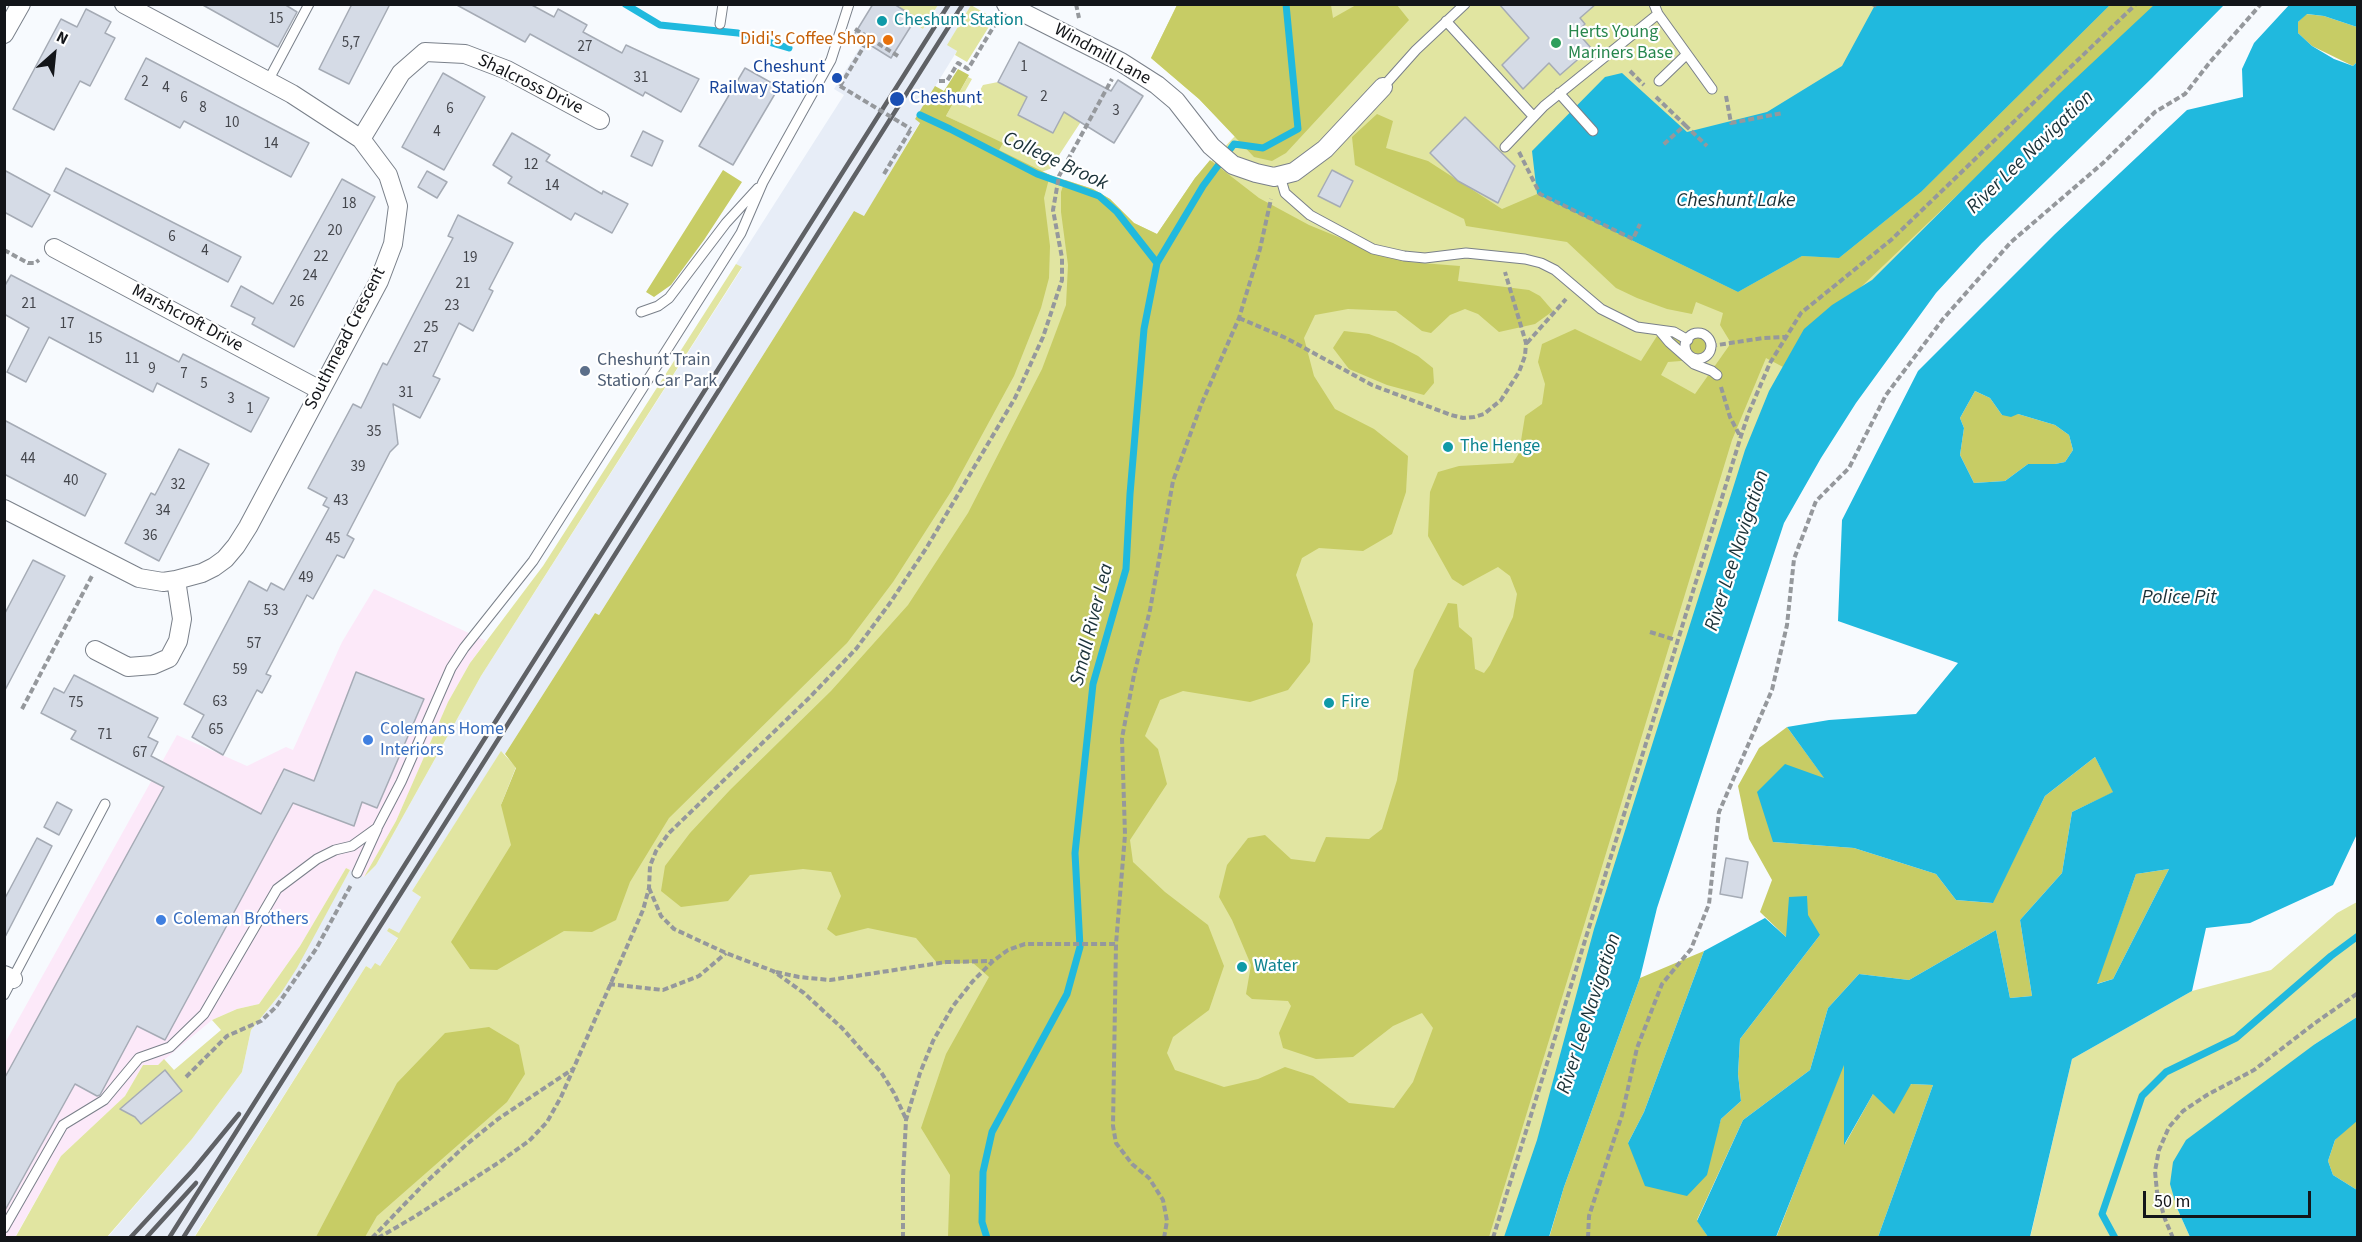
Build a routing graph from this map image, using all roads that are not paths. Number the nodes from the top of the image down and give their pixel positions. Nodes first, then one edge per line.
1 (21, 4) edge
2 (124, 4) edge
3 (309, 4) edge
4 (723, 4) edge
5 (849, 4) edge
6 (1465, 4) edge
7 (1010, 9) edge
8 (1656, 9) edge
9 (1446, 21) junction
10 (720, 24) dead end
11 (4, 34) edge
12 (1687, 54) junction
13 (268, 81) junction
14 (1659, 81) dead end
15 (1383, 87) joint
16 (1712, 89) dead end
17 (1559, 93) junction
18 (1533, 116) junction
19 (600, 120) dead end
20 (1593, 131) dead end
21 (361, 139) junction
22 (1505, 147) dead end
23 (1277, 177) junction
24 (763, 182) junction
25 (54, 248) road end
26 (641, 312) dead end
27 (1659, 330) junction
28 (1688, 339) junction
29 (1717, 375) road end
30 (320, 390) junction
31 (6, 515) edge
32 (176, 580) junction
33 (94, 650) dead end
34 (105, 804) dead end
35 (377, 828) junction
36 (357, 873) road end
37 (7, 983) edge
38 (4, 1228) edge

1 - 11 street
2 - 13 street, Southmead Crescent
3 - 13 lane
4 - 10 lane
5 - 24 lane
6 - 9 lane
7 - 23 street, Windmill Lane
8 - 12 lane
8 - 17 lane
9 - 15 lane
9 - 18 lane
12 - 14 lane
12 - 16 lane
13 - 21 street, Southmead Crescent
15 - 23 street
17 - 18 lane
17 - 20 lane
18 - 22 lane
19 - 21 street, Shalcross Drive
21 - 30 street, Southmead Crescent
23 - 27 lane
24 - 26 lane
24 - 35 lane
25 - 30 street, Marshcroft Drive
27 - 28 lane
27 - 29 lane
28 - 28 lane
30 - 32 street, Southmead Crescent
31 - 32 street, Southmead Crescent
32 - 33 street
34 - 37 lane
35 - 36 lane
35 - 38 lane

